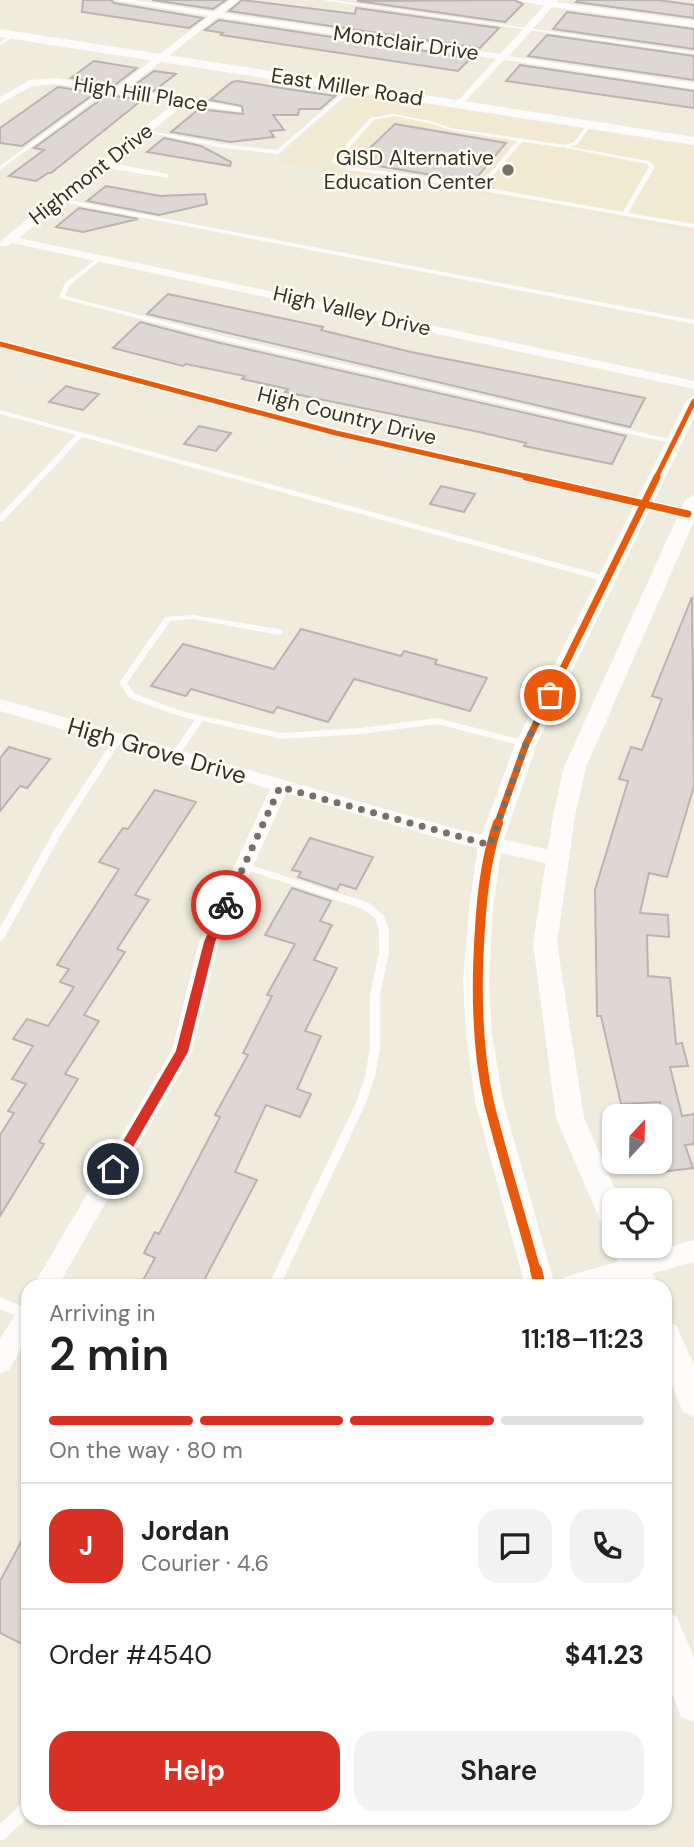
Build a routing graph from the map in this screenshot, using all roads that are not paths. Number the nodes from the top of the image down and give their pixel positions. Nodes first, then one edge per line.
1 (118, 0) edge
2 (235, 0) edge
3 (324, 0) edge
4 (522, 0) edge
5 (552, 2) edge
6 (156, 3) edge
7 (216, 15) junction
8 (0, 20) edge
9 (694, 24) edge
10 (526, 30) junction
11 (7, 34) edge
12 (0, 44) edge
13 (175, 47) junction
14 (694, 53) edge
15 (501, 57) junction
16 (160, 58) junction
17 (694, 86) edge
18 (352, 88) junction
19 (113, 90) junction
20 (469, 92) junction
21 (0, 101) edge
22 (183, 101) junction
23 (458, 104) junction
24 (238, 110) dead end
25 (590, 125) junction
26 (694, 127) edge
27 (144, 131) junction
28 (520, 141) junction
29 (694, 141) edge
30 (565, 147) junction
31 (103, 164) junction
32 (0, 168) edge
33 (164, 176) dead end
34 (480, 188) junction
35 (58, 200) junction
36 (625, 214) junction
37 (694, 226) edge
38 (5, 243) edge
39 (100, 258) junction
40 (694, 322) edge
41 (0, 344) edge
42 (694, 385) edge
43 (694, 401) edge
44 (0, 412) edge
45 (81, 434) junction
46 (674, 442) junction
47 (643, 504) junction
48 (691, 507) edge
49 (0, 519) edge
50 (606, 579) junction
51 (279, 632) dead end
52 (0, 705) edge
53 (201, 718) junction
54 (118, 739) junction
55 (526, 744) junction
56 (174, 756) junction
57 (280, 787) junction
58 (490, 845) junction
59 (559, 859) junction
60 (244, 866) junction
61 (0, 937) edge
62 (602, 1192) edge
63 (694, 1251) edge
64 (634, 1266) edge
65 (49, 1279) edge
66 (277, 1279) edge
67 (538, 1279) edge
68 (593, 1279) edge
69 (0, 1303) edge
70 (21, 1312) edge
71 (21, 1327) edge
72 (672, 1352) edge
73 (0, 1362) edge
74 (694, 1401) edge
75 (672, 1647) edge
76 (694, 1704) edge
77 (21, 1814) edge
78 (0, 1834) edge

1 - 6 street, Montclair Drive
2 - 7 street
3 - 10 lane
4 - 5 street
5 - 9 street
5 - 10 street
6 - 7 street, Montclair Drive
7 - 13 street
7 - 15 street, Montclair Drive
8 - 13 main road, East Miller Road
10 - 14 lane
10 - 15 street
11 - 12 lane
11 - 16 main road, East Miller Road
13 - 16 street
13 - 20 main road, East Miller Road
15 - 17 street, Montclair Drive
15 - 20 street
16 - 18 main road, East Miller Road
16 - 19 street
18 - 23 main road, East Miller Road
18 - 27 lane
19 - 21 street, High Hill Place
19 - 22 street, High Hill Place
19 - 32 lane
20 - 23 street
20 - 26 main road, East Miller Road
22 - 24 street, High Hill Place
22 - 27 street, Highmont Drive
23 - 25 main road, East Miller Road
25 - 29 main road, East Miller Road
25 - 30 lane
27 - 31 street, Highmont Drive
28 - 30 lane
28 - 34 lane
28 - 34 lane
30 - 36 lane
31 - 33 street
31 - 35 street, Highmont Drive
34 - 36 lane
35 - 38 street, Highmont Drive
35 - 40 lane
36 - 37 lane
38 - 39 street, High Valley Drive
39 - 42 street, High Valley Drive
39 - 46 lane
41 - 47 street, High Country Drive
43 - 46 street
44 - 45 lane
45 - 49 lane
45 - 50 lane
46 - 47 street
47 - 48 street, High Country Drive
47 - 50 street
48 - 59 street
50 - 55 street
51 - 53 lane
52 - 54 street, High Grove Drive
53 - 55 lane
53 - 56 lane
54 - 56 street, High Grove Drive
54 - 61 lane
55 - 58 street
56 - 57 street, High Grove Drive
57 - 58 street, High Grove Drive
57 - 60 street
58 - 59 street, High Grove Drive
58 - 67 street
59 - 62 street
60 - 65 street
60 - 66 lane
63 - 64 street
64 - 68 street
69 - 70 lane
71 - 73 street
72 - 74 street
75 - 76 street
77 - 78 lane

